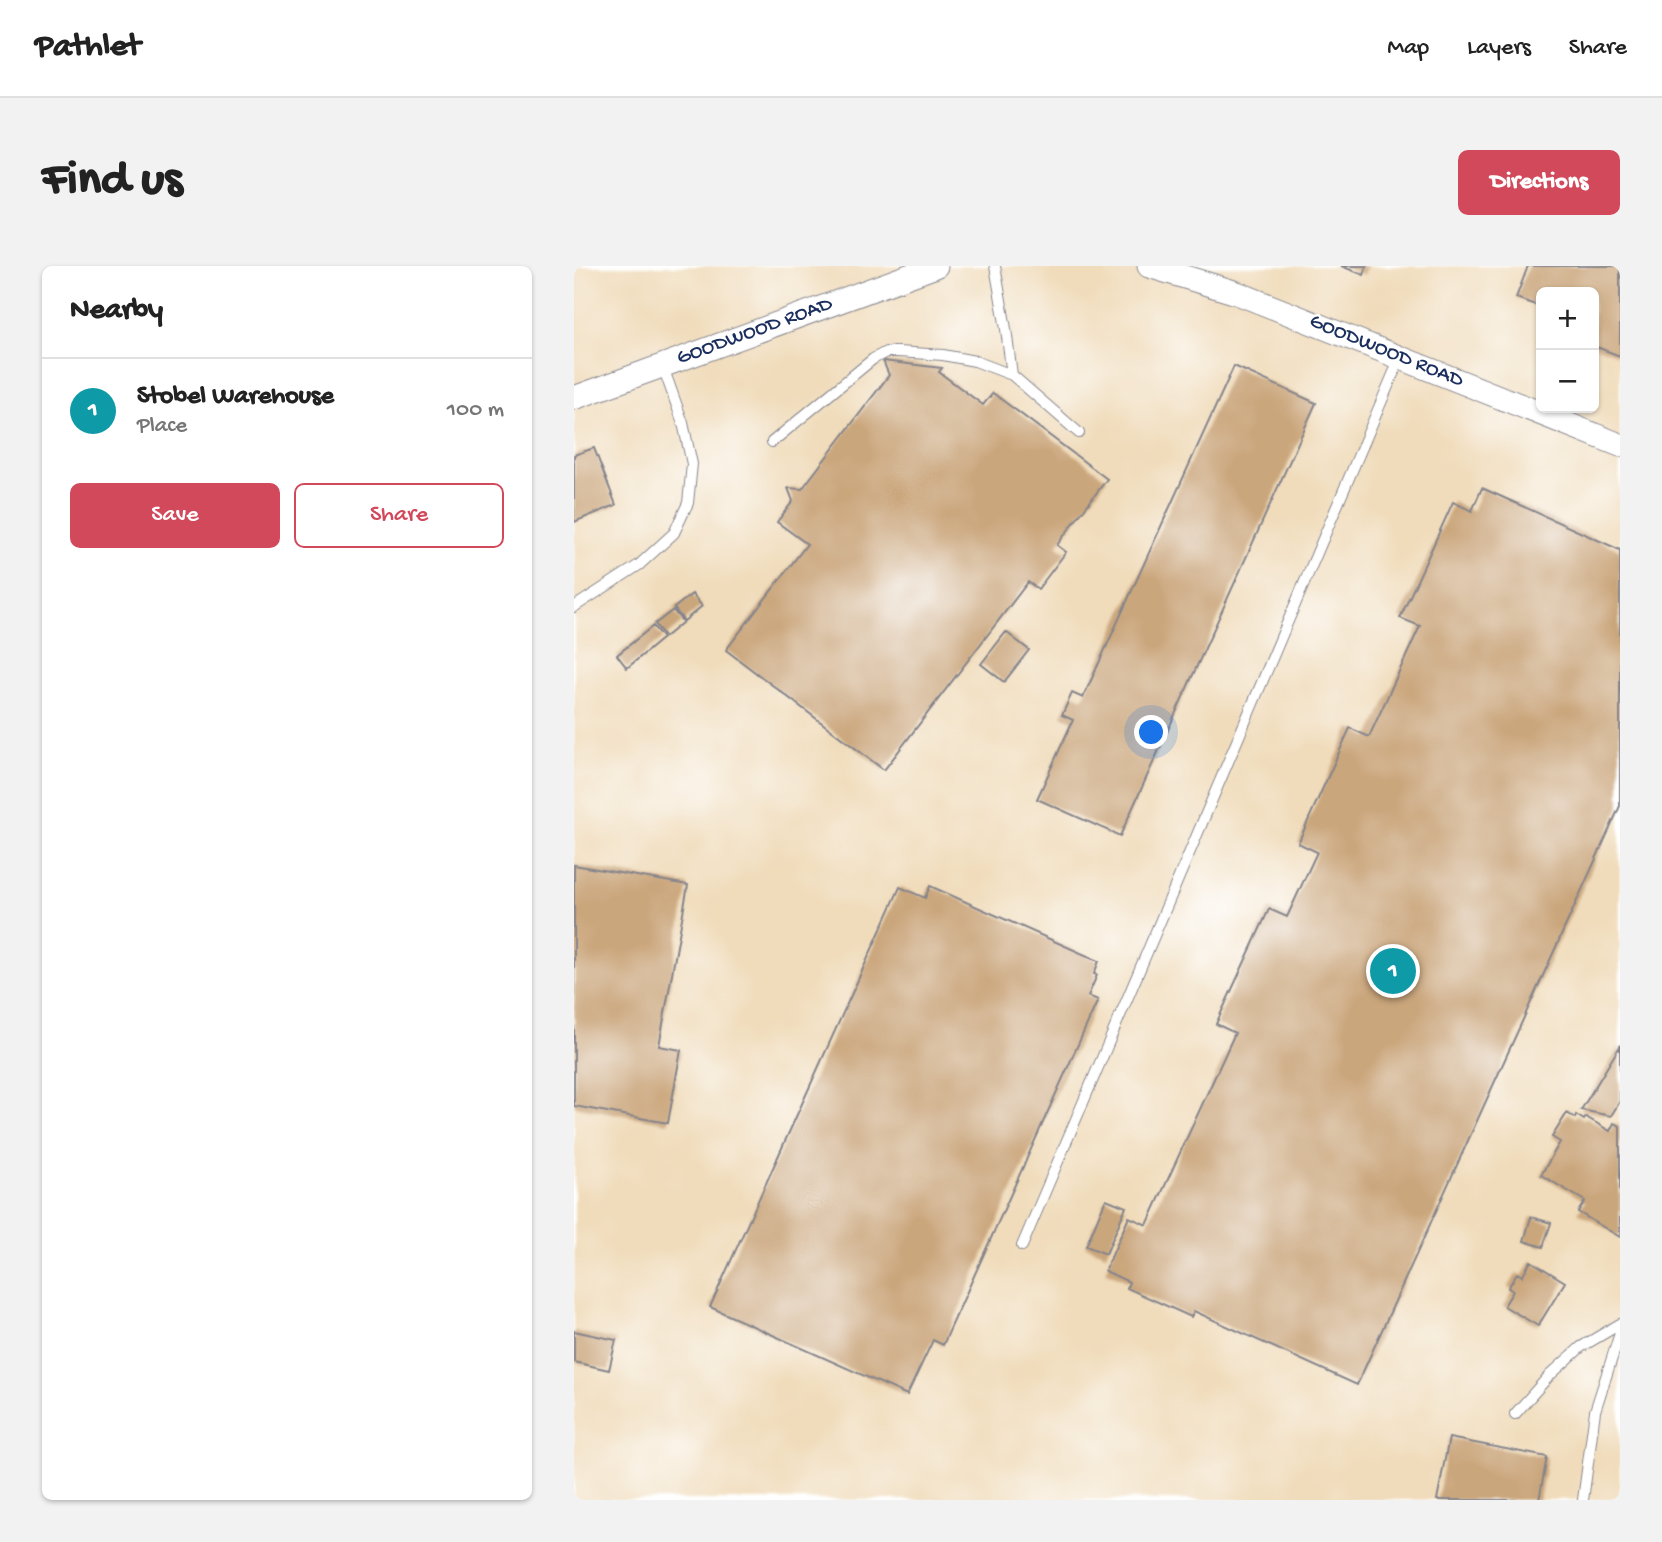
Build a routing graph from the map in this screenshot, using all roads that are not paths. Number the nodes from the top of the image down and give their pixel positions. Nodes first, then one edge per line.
1 (936, 266) edge
2 (995, 266) edge
3 (1149, 266) edge
4 (1400, 357) junction
5 (663, 366) junction
6 (1012, 375) junction
7 (574, 398) edge
8 (1079, 433) dead end
9 (772, 442) dead end
10 (1620, 445) edge
11 (574, 607) edge
12 (1022, 1246) dead end
13 (1620, 1324) edge
14 (1620, 1333) edge
15 (1515, 1414) dead end
16 (1583, 1500) edge

1 - 5 street, GOODWOOD ROAD
2 - 6 lane
3 - 4 street, GOODWOOD ROAD
4 - 10 street, GOODWOOD ROAD
4 - 12 lane
5 - 7 street, GOODWOOD ROAD
5 - 11 lane
6 - 8 lane
6 - 9 lane
13 - 15 lane
14 - 16 lane

